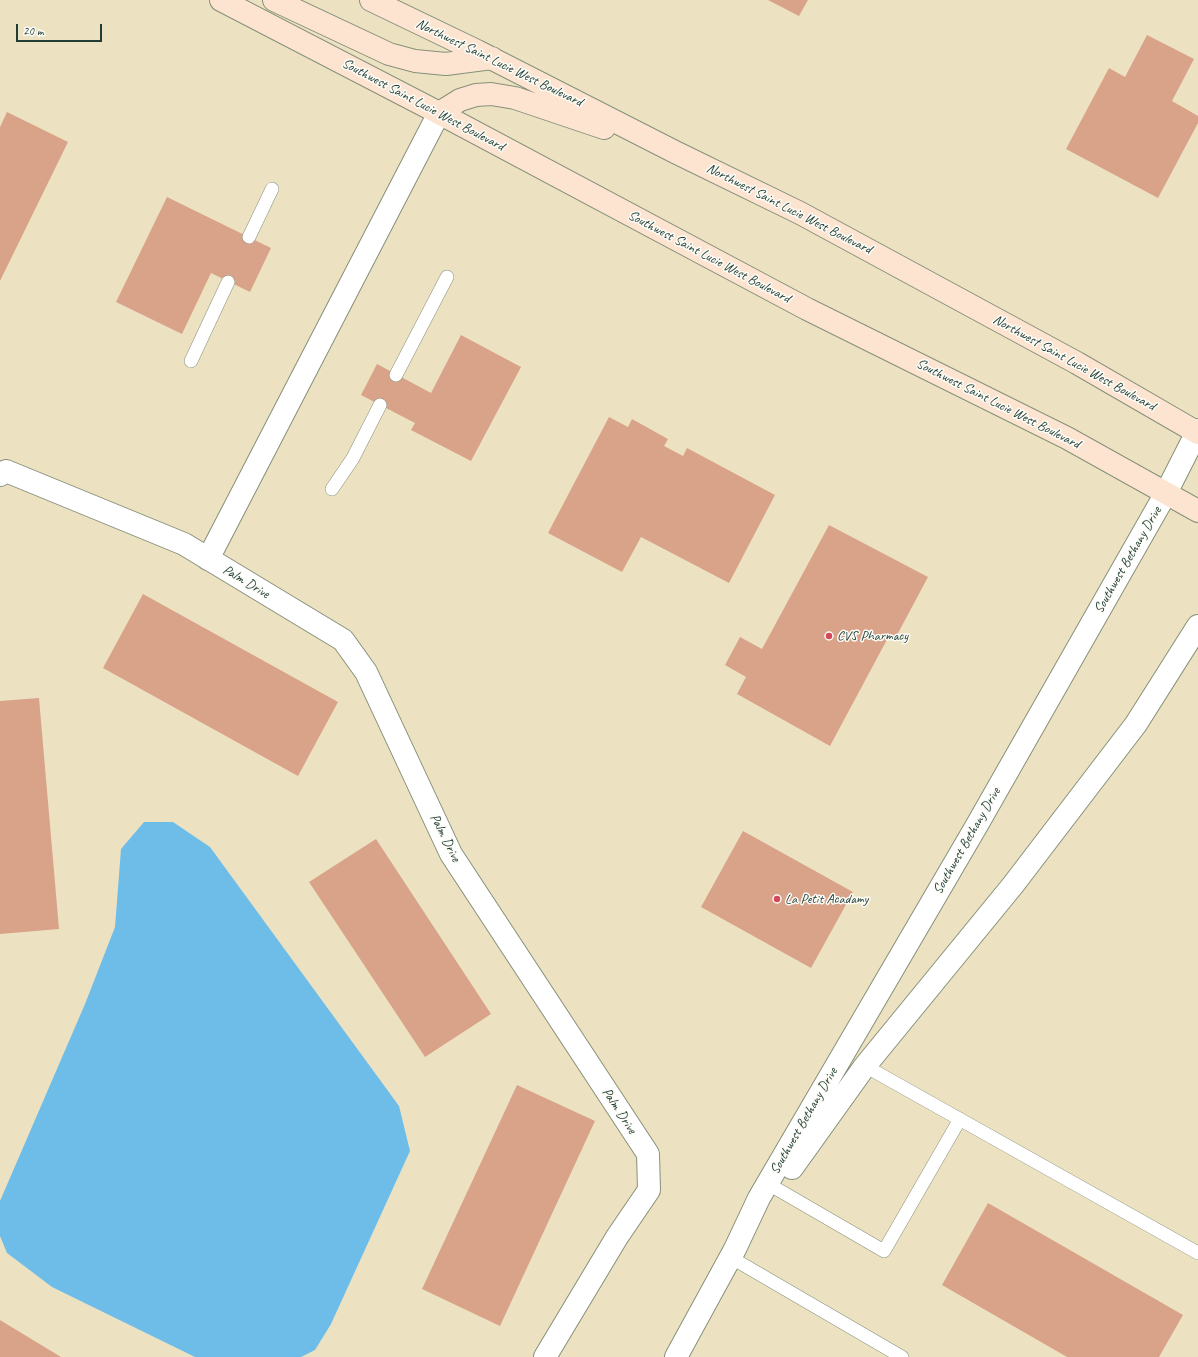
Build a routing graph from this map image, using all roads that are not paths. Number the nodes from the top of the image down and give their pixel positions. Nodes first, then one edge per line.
1 (221, 0) edge
2 (274, 0) edge
3 (371, 0) edge
4 (492, 58) junction
5 (439, 113) junction
6 (675, 152) junction
7 (272, 189) dead end
8 (249, 237) dead end
9 (447, 277) dead end
10 (228, 282) dead end
11 (191, 361) dead end
12 (396, 374) dead end
13 (380, 405) dead end
14 (1198, 432) edge
15 (0, 475) edge
16 (332, 489) dead end
17 (1166, 493) junction
18 (1198, 511) edge
19 (208, 559) junction
20 (1198, 626) edge
21 (865, 1066) junction
22 (960, 1119) junction
23 (777, 1190) junction
24 (733, 1253) junction
25 (1198, 1253) edge
26 (545, 1357) edge
27 (676, 1357) edge
28 (902, 1357) edge

1 - 5 main road, Southwest Saint Lucie West Boulevard
2 - 4 main road
3 - 4 main road, Northwest Saint Lucie West Boulevard
4 - 6 main road, Northwest Saint Lucie West Boulevard
5 - 6 main road
5 - 17 main road, Southwest Saint Lucie West Boulevard
5 - 19 street
6 - 14 main road, Northwest Saint Lucie West Boulevard
7 - 8 lane
9 - 12 lane
10 - 11 lane
13 - 16 lane
14 - 17 street, Southwest Bethany Drive
15 - 19 street, Palm Drive
17 - 18 main road, Southwest Saint Lucie West Boulevard
17 - 24 street, Southwest Bethany Drive
19 - 26 street, Palm Drive
20 - 21 street, Southwest Bethany Drive
21 - 22 lane
21 - 23 street, Southwest Bethany Drive
22 - 23 lane
22 - 25 lane
23 - 24 street, Southwest Bethany Drive
24 - 27 street, Southwest Bethany Drive
24 - 28 lane

